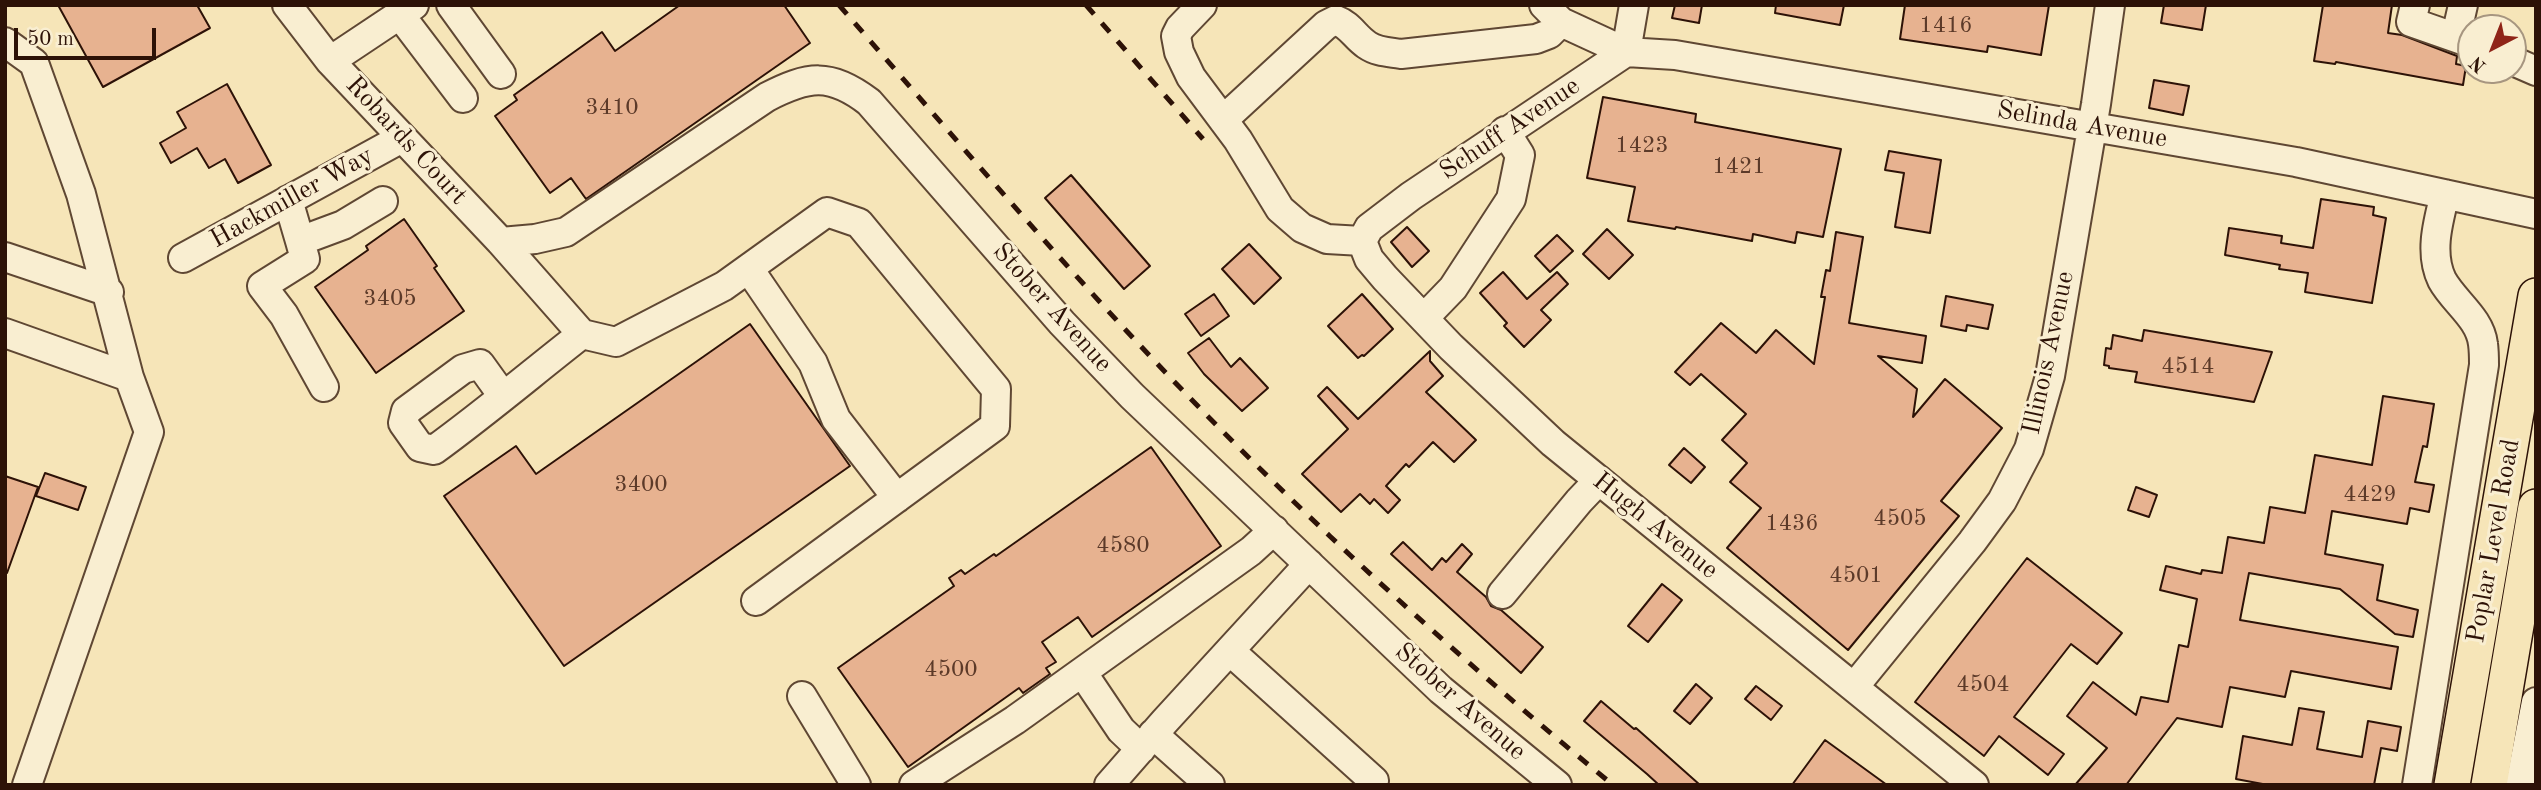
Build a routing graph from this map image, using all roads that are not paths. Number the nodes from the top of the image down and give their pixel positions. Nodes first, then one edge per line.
1 (288, 5) edge
2 (451, 5) edge
3 (1202, 5) edge
4 (1633, 5) edge
5 (2110, 5) edge
6 (2415, 5) edge
7 (407, 10) edge
8 (1552, 14) edge
9 (2457, 37) edge
10 (5, 42) edge
11 (1626, 52) junction
12 (330, 61) junction
13 (501, 74) dead end
14 (463, 98) dead end
15 (1223, 120) junction
16 (2091, 127) junction
17 (1505, 131) junction
18 (402, 138) junction
19 (2445, 194) junction
20 (288, 200) junction
21 (383, 201) dead end
22 (2536, 214) edge
23 (299, 241) junction
24 (1362, 241) junction
25 (501, 242) junction
26 (5, 257) edge
27 (183, 258) dead end
28 (748, 269) junction
29 (109, 292) junction
30 (2534, 307) edge
31 (1424, 318) junction
32 (5, 333) edge
33 (582, 334) junction
34 (129, 377) junction
35 (324, 387) dead end
36 (503, 396) junction
37 (1599, 480) junction
38 (897, 498) junction
39 (2536, 507) edge
40 (1274, 530) junction
41 (1309, 564) junction
42 (1502, 594) dead end
43 (756, 601) dead end
44 (1230, 651) junction
45 (1082, 672) junction
46 (1854, 687) junction
47 (802, 696) dead end
48 (2536, 702) edge
49 (1147, 742) junction
50 (2532, 745) edge
51 (1116, 783) edge
52 (27, 785) edge
53 (856, 785) edge
54 (914, 785) edge
55 (1210, 785) edge
56 (1371, 785) edge
57 (1557, 785) edge
58 (1974, 785) edge
59 (2417, 785) edge
60 (2452, 785) edge
61 (2489, 785) edge
62 (2520, 785) edge

1 - 12 street, Robards Court
2 - 13 street
3 - 15 street
4 - 11 street
5 - 16 street, Illinois Avenue
6 - 9 street
7 - 12 street
7 - 14 street
8 - 11 street
8 - 15 street
10 - 29 street
11 - 16 street, Selinda Avenue
11 - 17 street, Schuff Avenue
12 - 18 street, Robards Court
15 - 24 street
16 - 19 street, Selinda Avenue
16 - 46 street, Illinois Avenue
17 - 24 street, Schuff Avenue
17 - 31 street
18 - 20 street, Hackmiller Way
18 - 25 street, Robards Court
19 - 22 street, Selinda Avenue
19 - 59 street
20 - 23 street
20 - 27 street, Hackmiller Way
21 - 23 street
23 - 35 street
24 - 31 street, Hugh Avenue
25 - 33 street, Robards Court
25 - 40 street, Stober Avenue
26 - 29 street
28 - 33 street
28 - 38 street
28 - 38 street
29 - 34 street
30 - 60 main road, Poplar Level Road
31 - 37 street, Hugh Avenue
32 - 34 street
33 - 36 street
34 - 52 street
36 - 36 street
37 - 42 street
37 - 46 street, Hugh Avenue
38 - 43 street
39 - 61 main road, Poplar Level Road
40 - 41 street, Stober Avenue
40 - 45 street
41 - 44 street
41 - 57 street, Stober Avenue
44 - 49 street
44 - 56 street
45 - 49 street
45 - 54 street
46 - 58 street, Hugh Avenue
47 - 53 street
48 - 50 street
49 - 51 street
49 - 55 street
50 - 62 street

